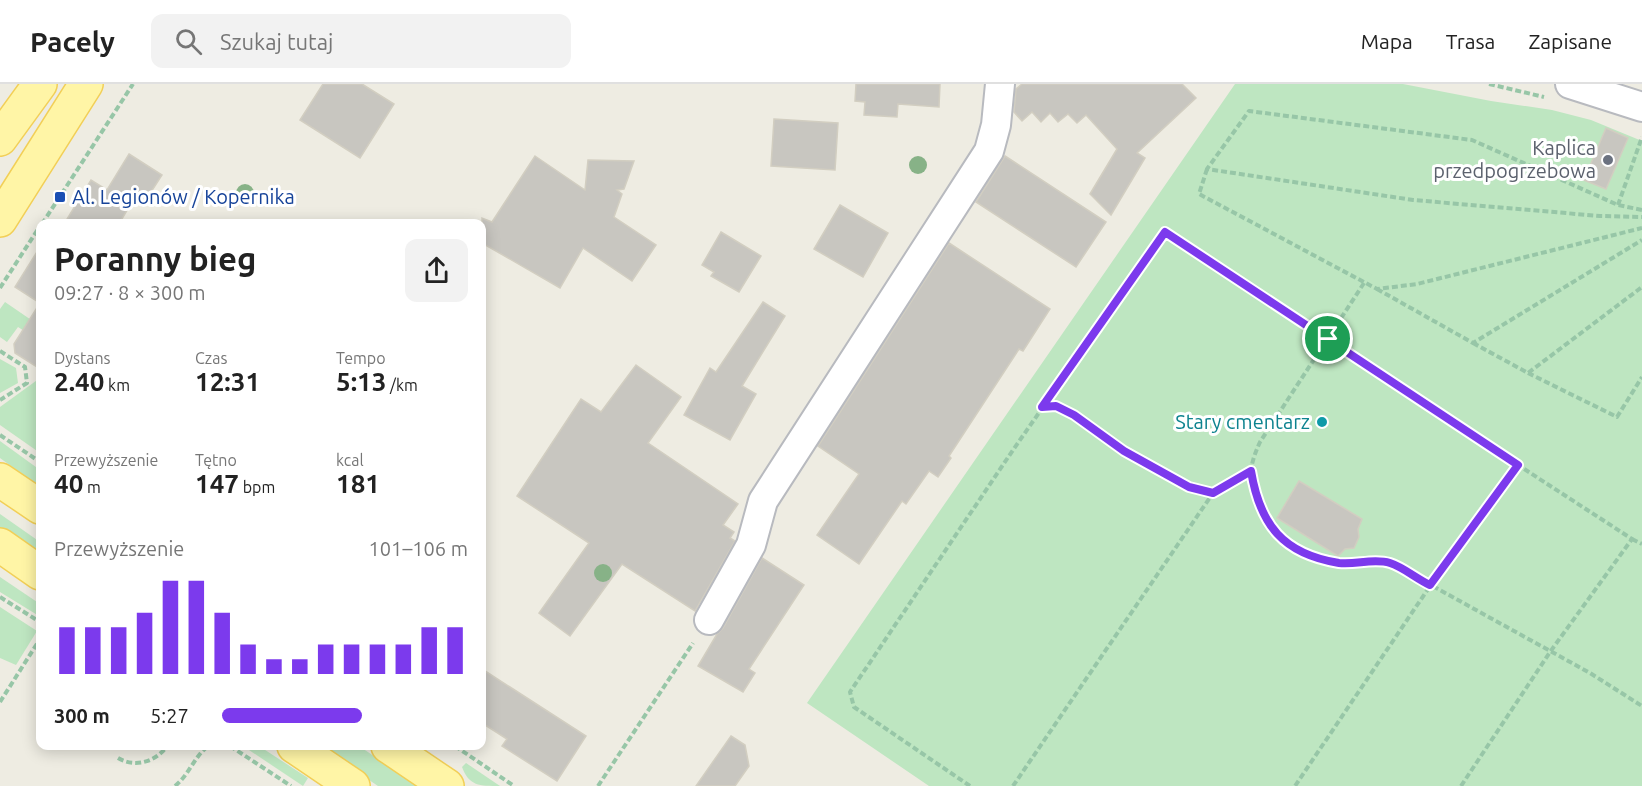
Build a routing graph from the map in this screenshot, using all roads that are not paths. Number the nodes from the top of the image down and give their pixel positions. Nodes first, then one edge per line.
1 (40, 84) edge
2 (86, 84) edge
3 (1000, 84) edge
4 (1570, 84) edge
5 (1642, 107) edge
6 (0, 139) edge
7 (0, 220) edge
8 (0, 480) edge
9 (36, 504) edge
10 (0, 545) edge
11 (36, 570) edge
12 (709, 620) dead end
13 (300, 750) edge
14 (394, 750) edge
15 (353, 786) edge
16 (447, 786) edge

1 - 6 main road
2 - 7 main road
3 - 12 street
4 - 5 street
8 - 9 main road
10 - 11 main road
13 - 15 main road
14 - 16 main road

